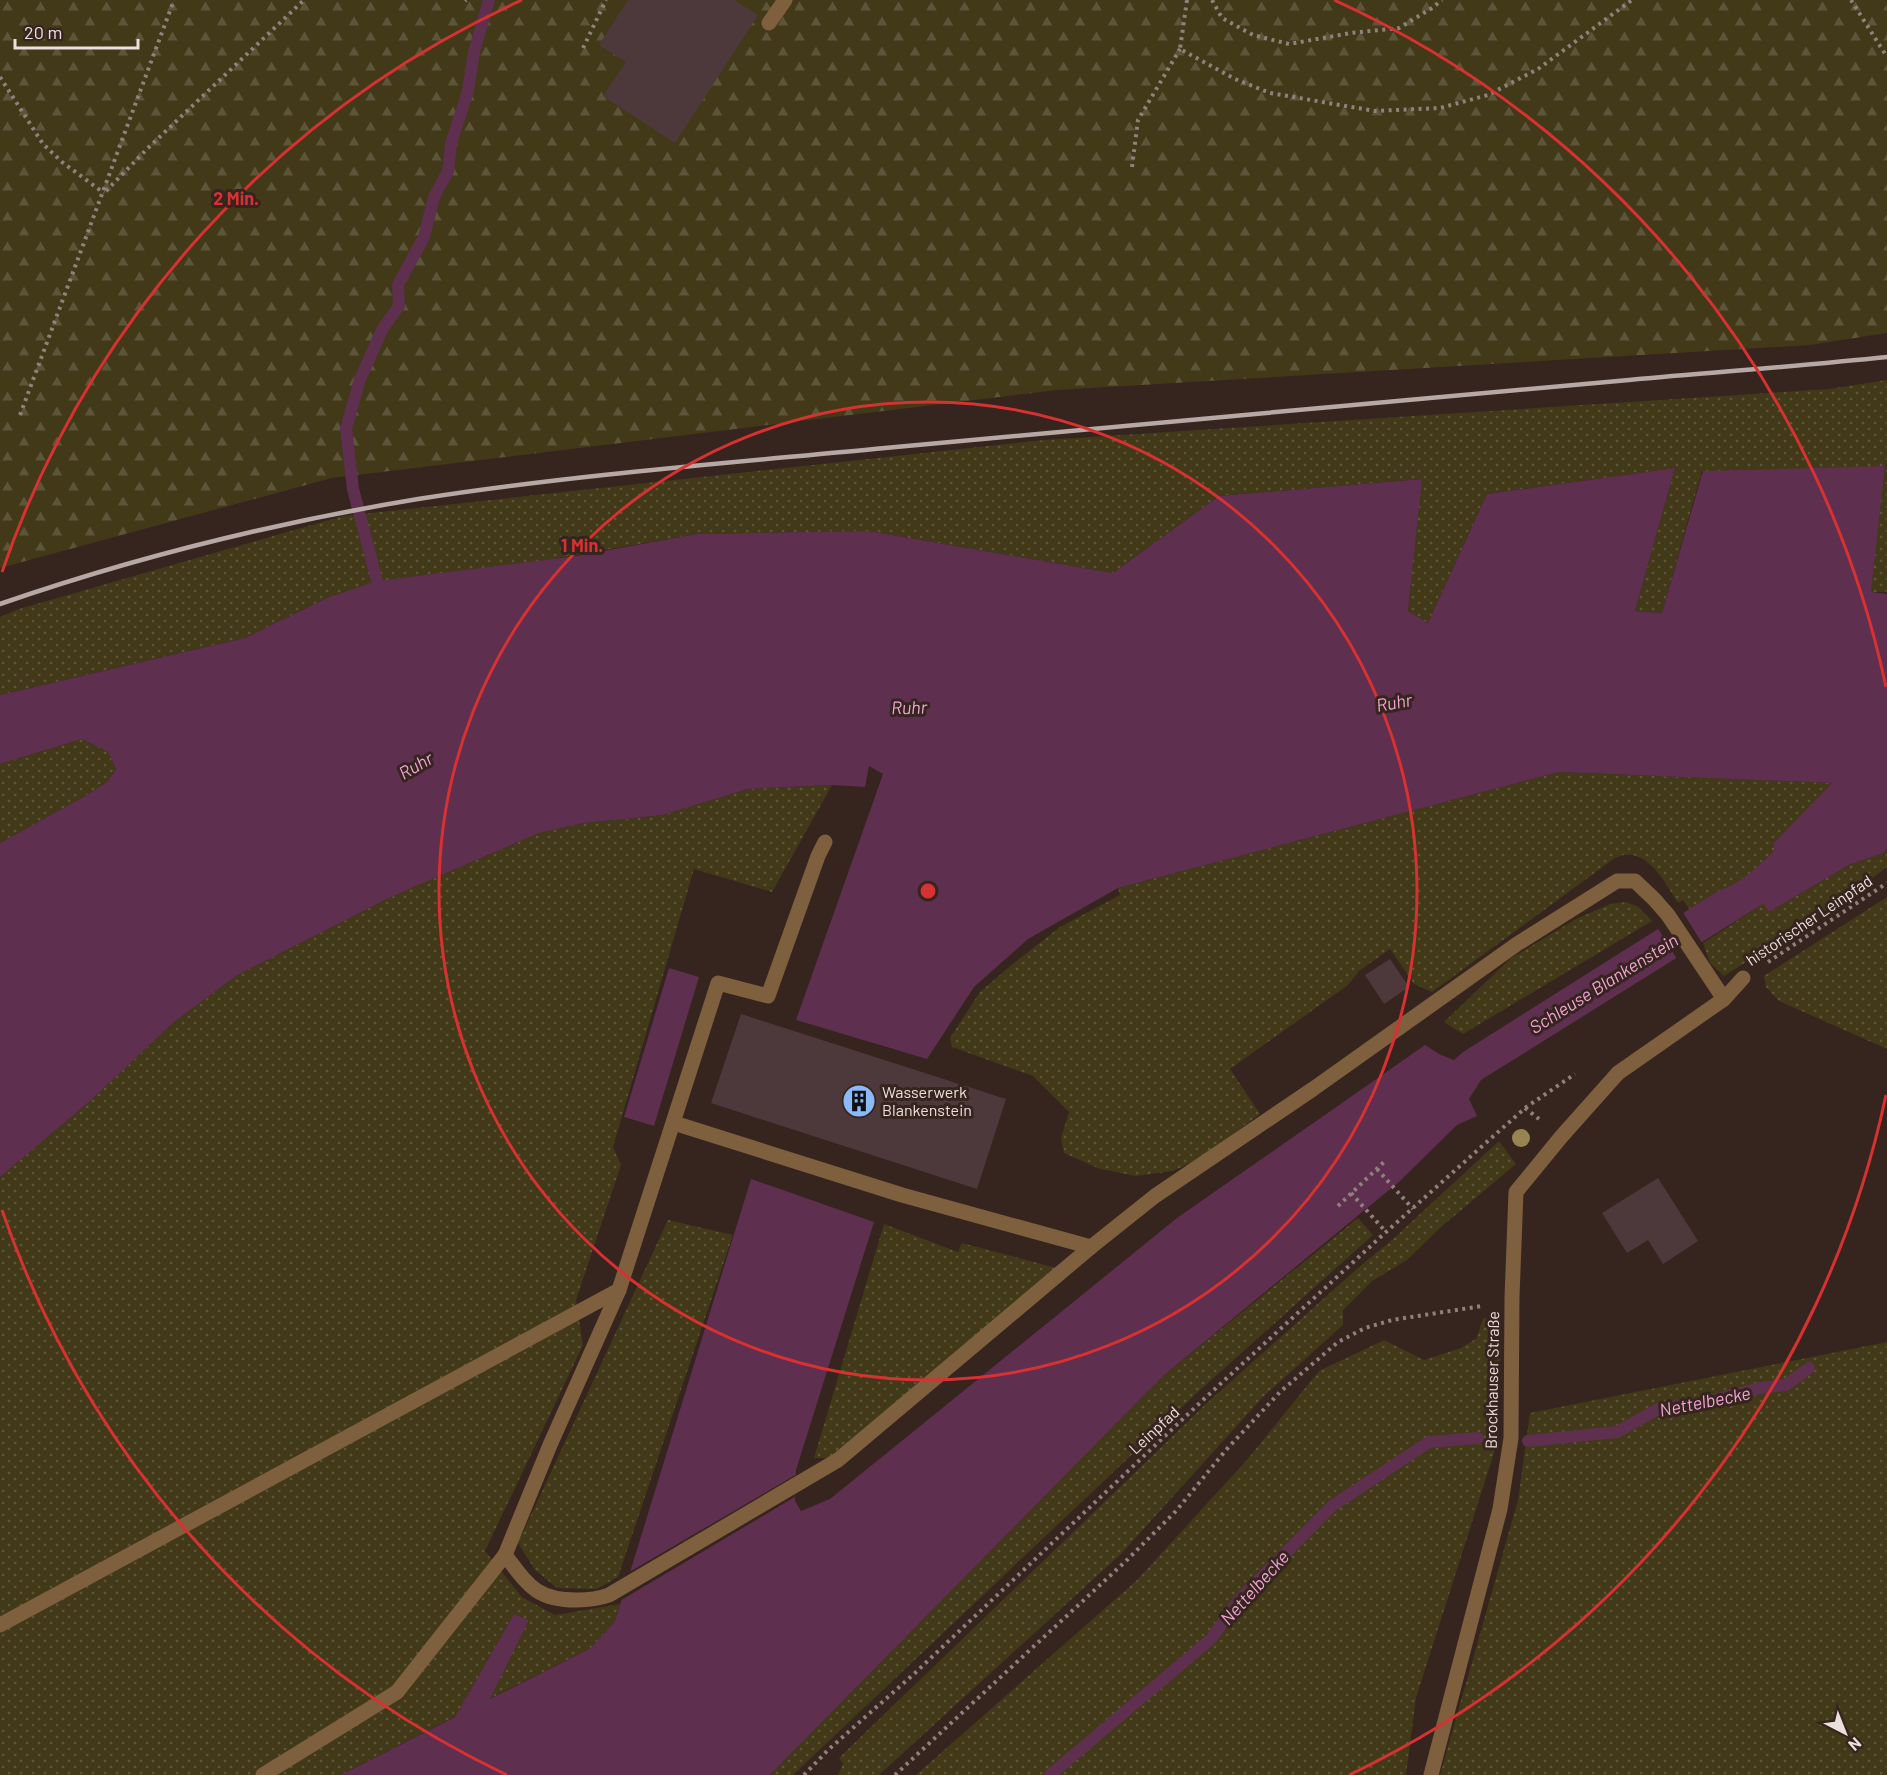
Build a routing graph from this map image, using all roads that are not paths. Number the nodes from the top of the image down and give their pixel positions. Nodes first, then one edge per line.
1 (784, 0) edge
2 (769, 23) dead end
3 (825, 842) dead end
4 (1743, 978) road end
5 (1724, 999) junction
6 (674, 1123) junction
7 (1091, 1247) junction
8 (619, 1290) junction
9 (506, 1555) junction
10 (0, 1625) edge
11 (263, 1775) edge
12 (1431, 1775) edge

1 - 2 lane
3 - 6 lane
4 - 5 lane, Brockhauser Straße
5 - 7 lane
5 - 12 lane, Brockhauser Straße
6 - 7 lane
6 - 8 lane
7 - 9 lane
8 - 9 lane
8 - 10 lane
9 - 11 lane

